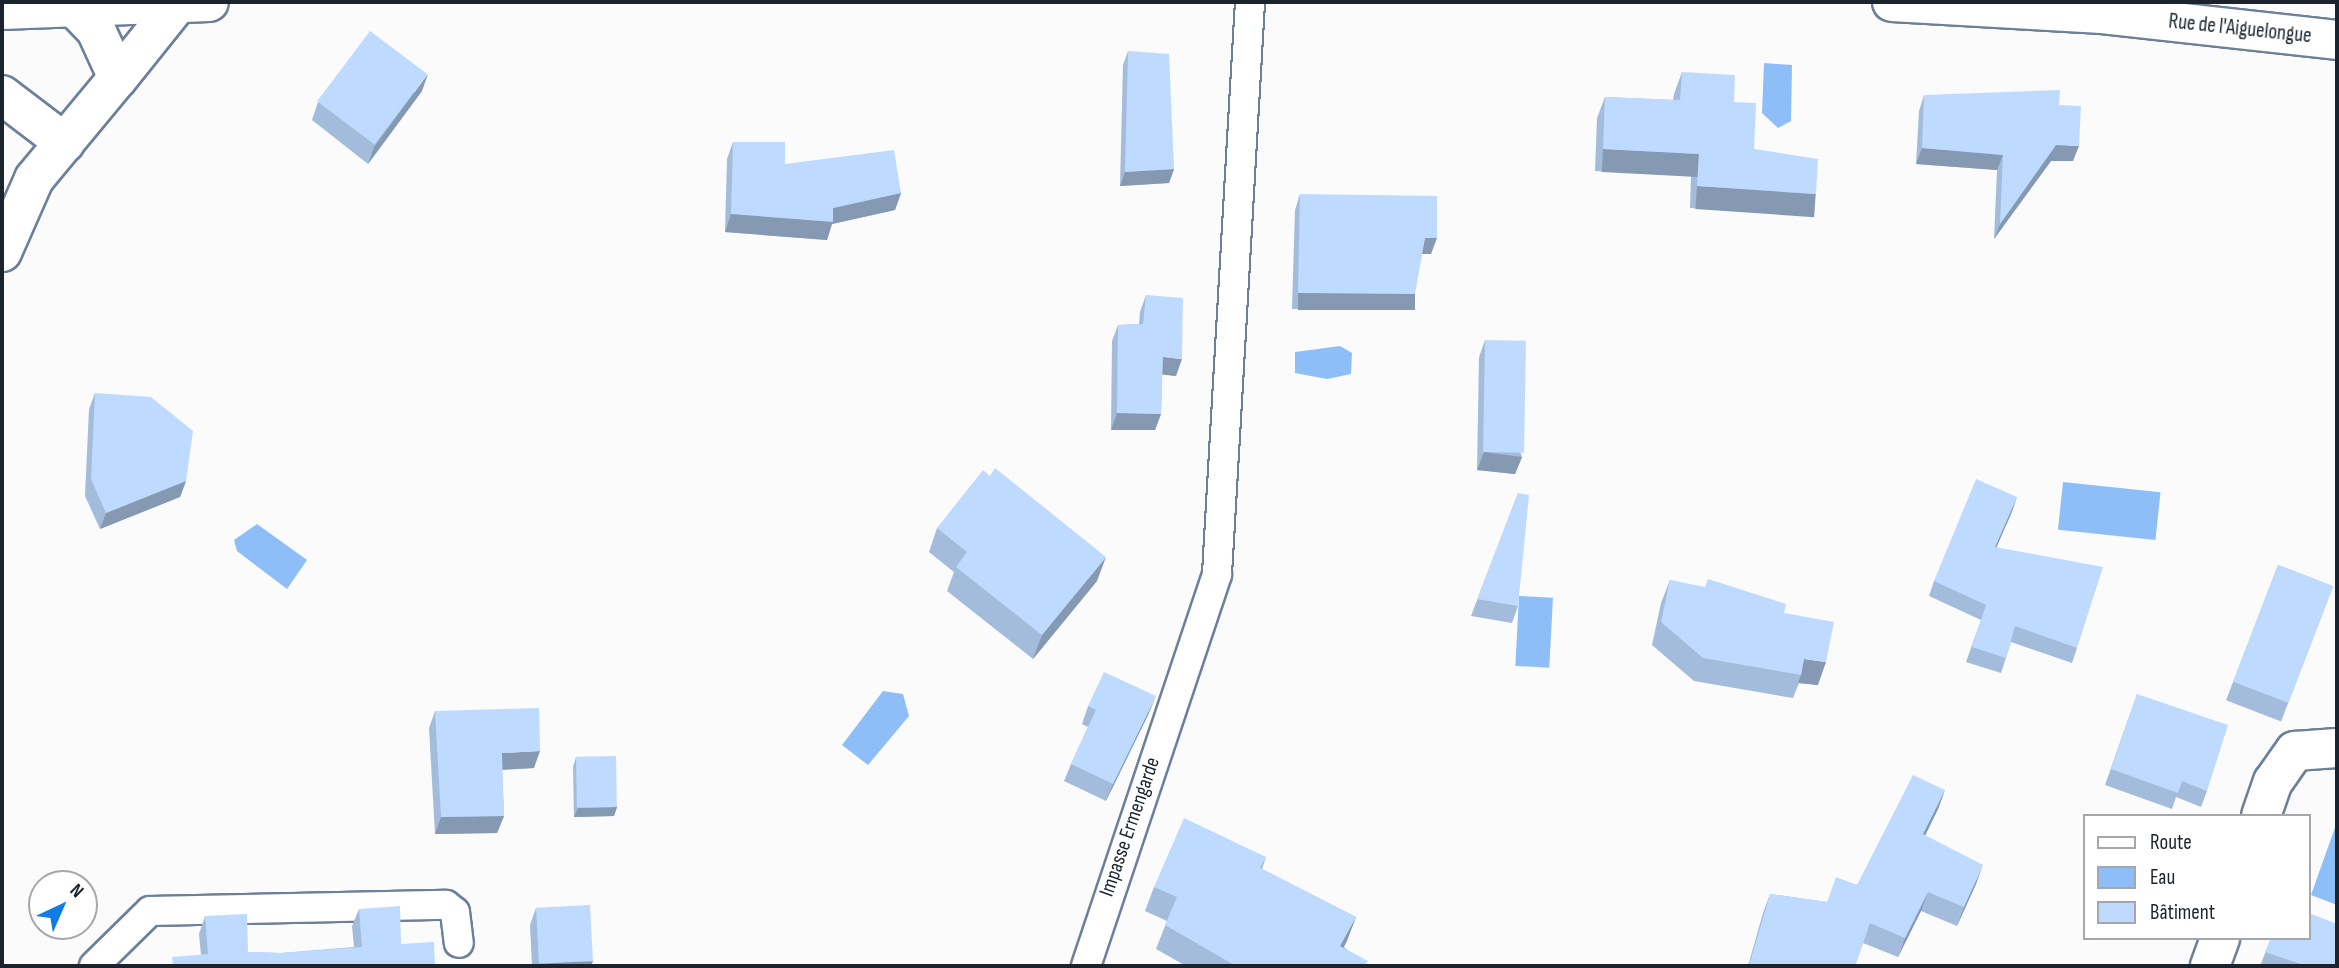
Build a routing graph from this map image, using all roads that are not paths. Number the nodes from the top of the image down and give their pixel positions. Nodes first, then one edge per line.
1 (193, 2) edge
2 (1250, 2) edge
3 (1892, 2) edge
4 (75, 8) junction
5 (15, 10) edge
6 (2, 40) edge
7 (2337, 40) edge
8 (118, 78) junction
9 (2, 96) edge
10 (65, 143) junction
11 (2, 252) edge
12 (2337, 748) edge
13 (2262, 814) edge
14 (2219, 940) edge
15 (459, 943) dead end
16 (94, 966) edge
17 (1086, 966) edge
18 (2210, 966) edge

1 - 4 street
1 - 8 street
2 - 17 lane, Impasse Ermengarde
3 - 7 street, Rue de l'Aiguelongue
4 - 5 street
4 - 8 street
5 - 6 street
8 - 10 street
9 - 10 street
10 - 11 street
12 - 13 street
14 - 18 street
15 - 16 lane

